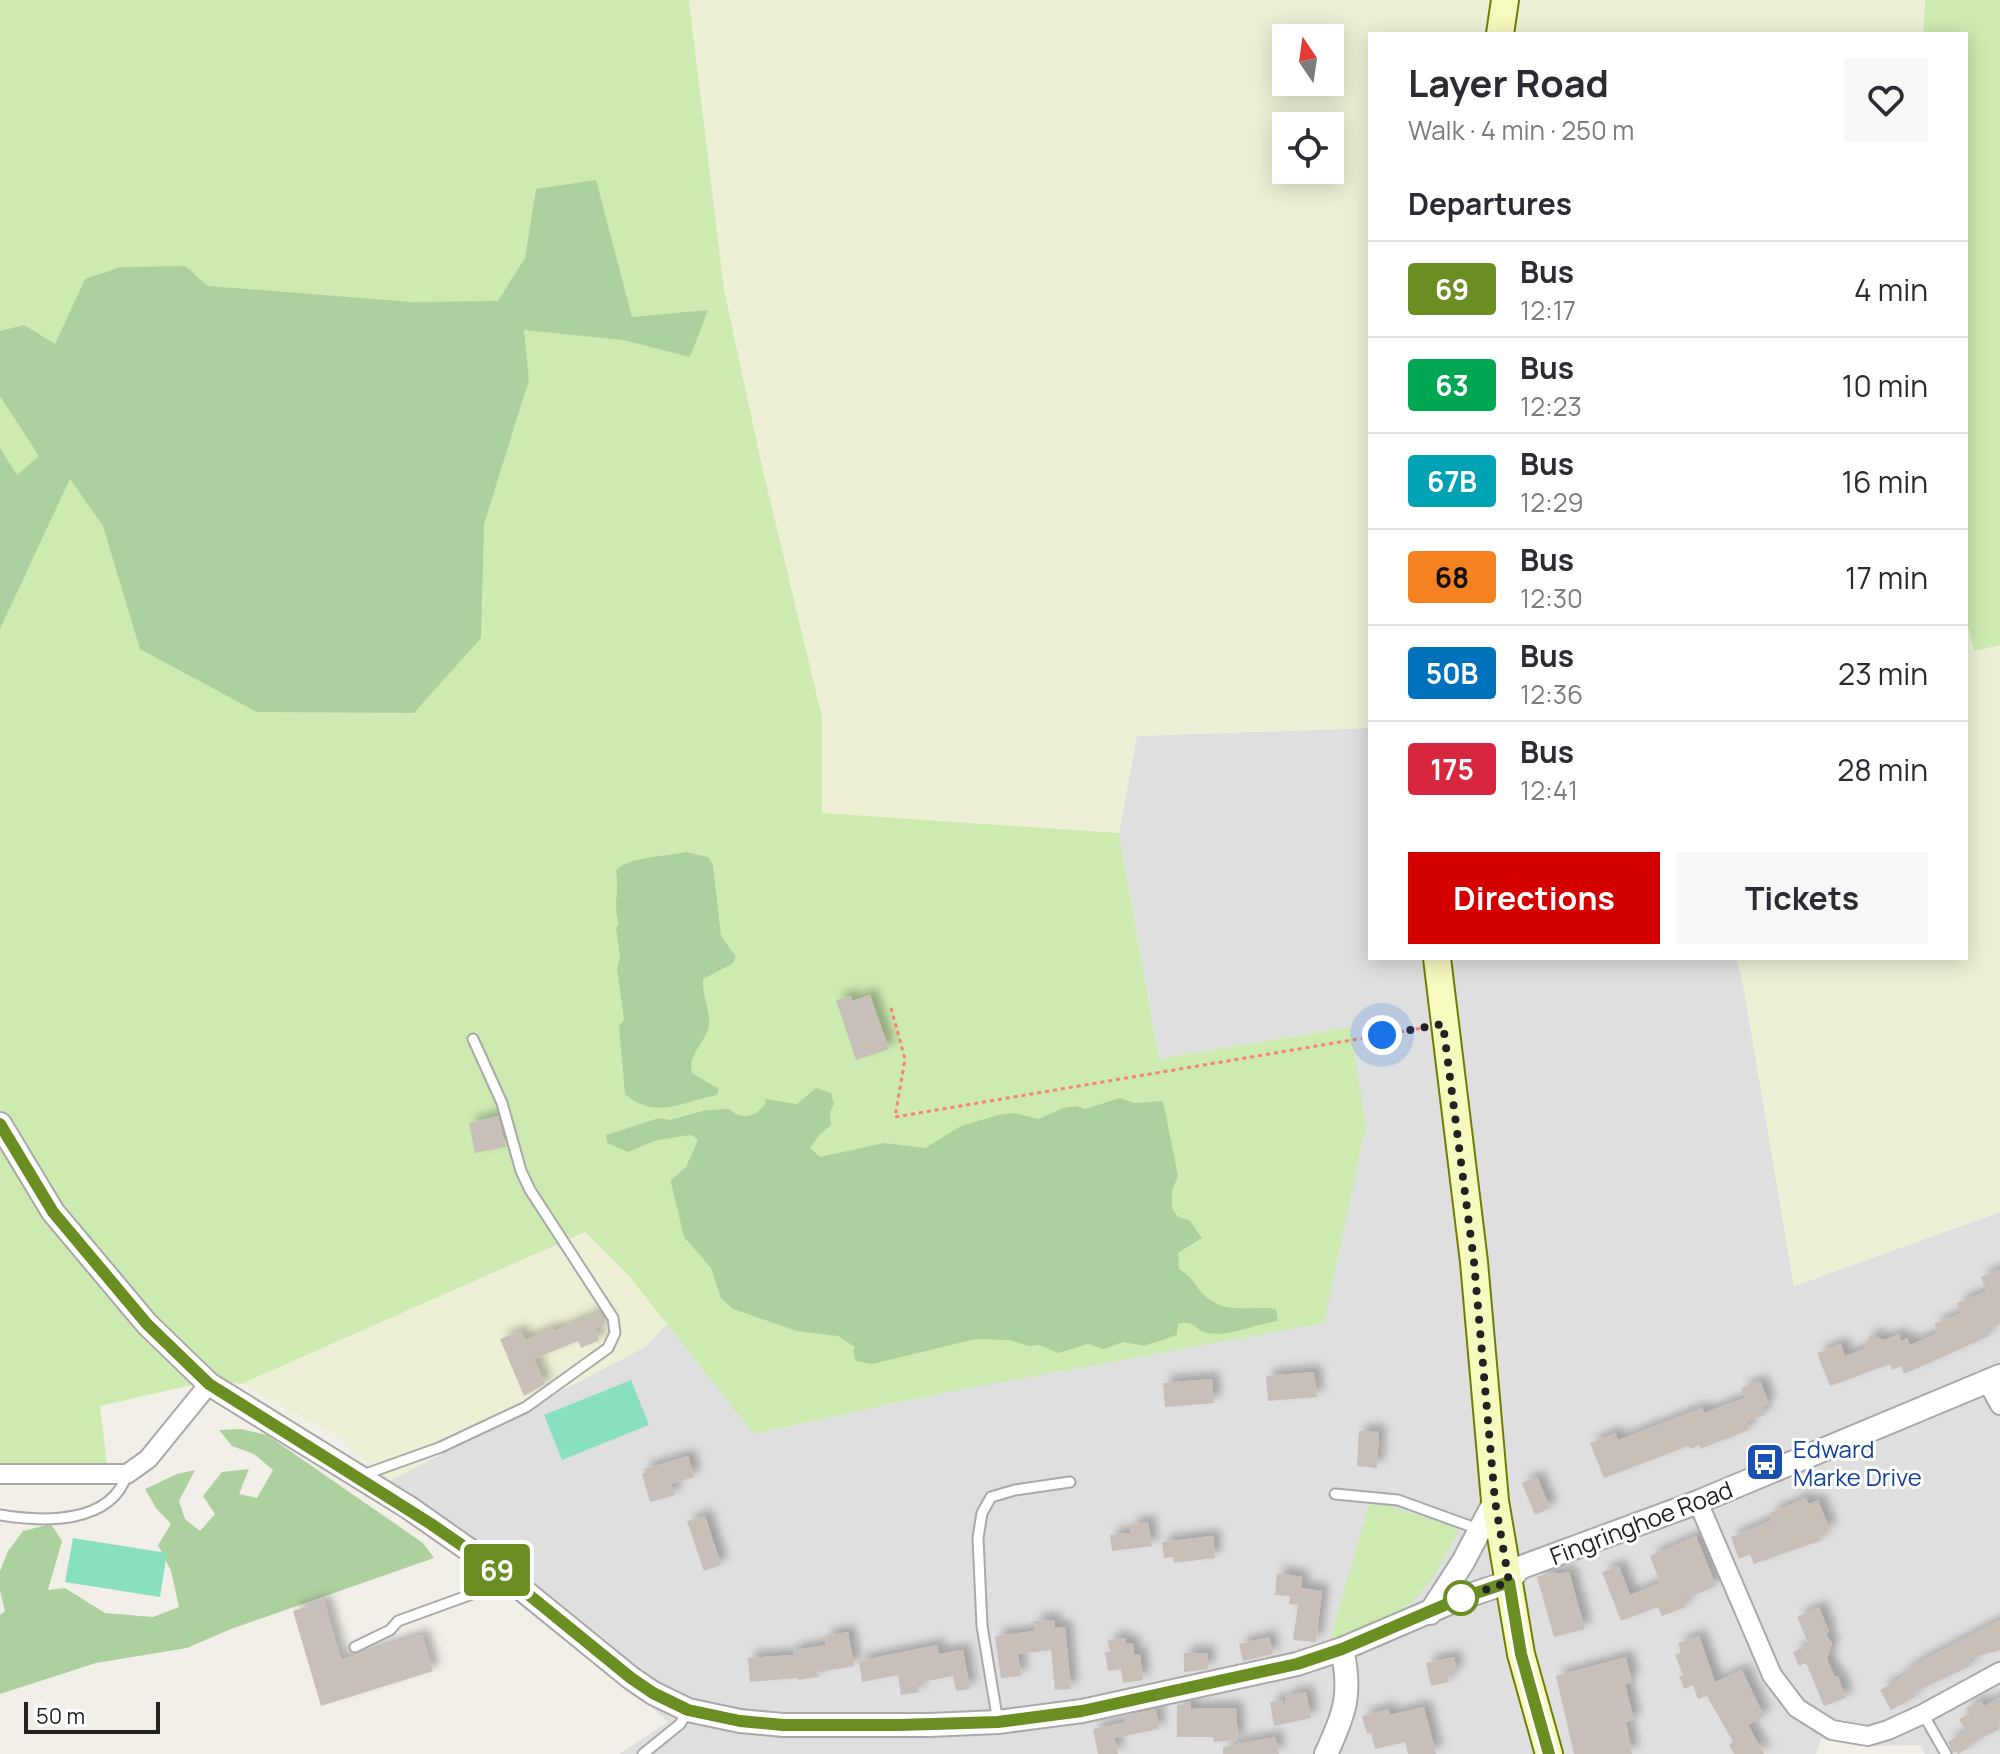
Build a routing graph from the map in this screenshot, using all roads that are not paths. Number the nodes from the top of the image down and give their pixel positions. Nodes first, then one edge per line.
1 (1505, 0) edge
2 (1500, 32) edge
3 (1437, 960) edge
4 (473, 1039) dead end
5 (0, 1124) edge
6 (1994, 1378) edge
7 (209, 1384) junction
8 (2000, 1405) edge
9 (0, 1474) edge
10 (127, 1474) junction
11 (360, 1477) junction
12 (1070, 1482) dead end
13 (1335, 1494) dead end
14 (1495, 1501) junction
15 (1698, 1502) junction
16 (0, 1515) edge
17 (1480, 1529) junction
18 (502, 1573) junction
19 (1509, 1582) junction
20 (1430, 1613) junction
21 (355, 1647) dead end
22 (1342, 1649) junction
23 (2000, 1672) edge
24 (688, 1710) junction
25 (1923, 1714) junction
26 (998, 1722) junction
27 (643, 1754) edge
28 (1326, 1754) edge
29 (1549, 1754) edge
30 (1946, 1754) edge

1 - 2 main road
3 - 14 main road
4 - 11 lane
5 - 7 street, Fingringhoe Road
6 - 8 street
6 - 15 street, Fingringhoe Road
7 - 10 street
7 - 11 street, Fingringhoe Road
9 - 10 street
10 - 16 lane
11 - 18 street, Fingringhoe Road
12 - 26 lane
13 - 17 lane
14 - 17 street
14 - 19 main road
15 - 19 street, Fingringhoe Road
15 - 25 street
17 - 20 street
18 - 21 lane
18 - 24 street, Fingringhoe Road
19 - 20 street, Fingringhoe Road
19 - 29 main road
20 - 22 street, Fingringhoe Road
22 - 26 street, Fingringhoe Road
22 - 28 street
23 - 25 street
24 - 26 street, Fingringhoe Road
24 - 27 lane
25 - 30 lane

